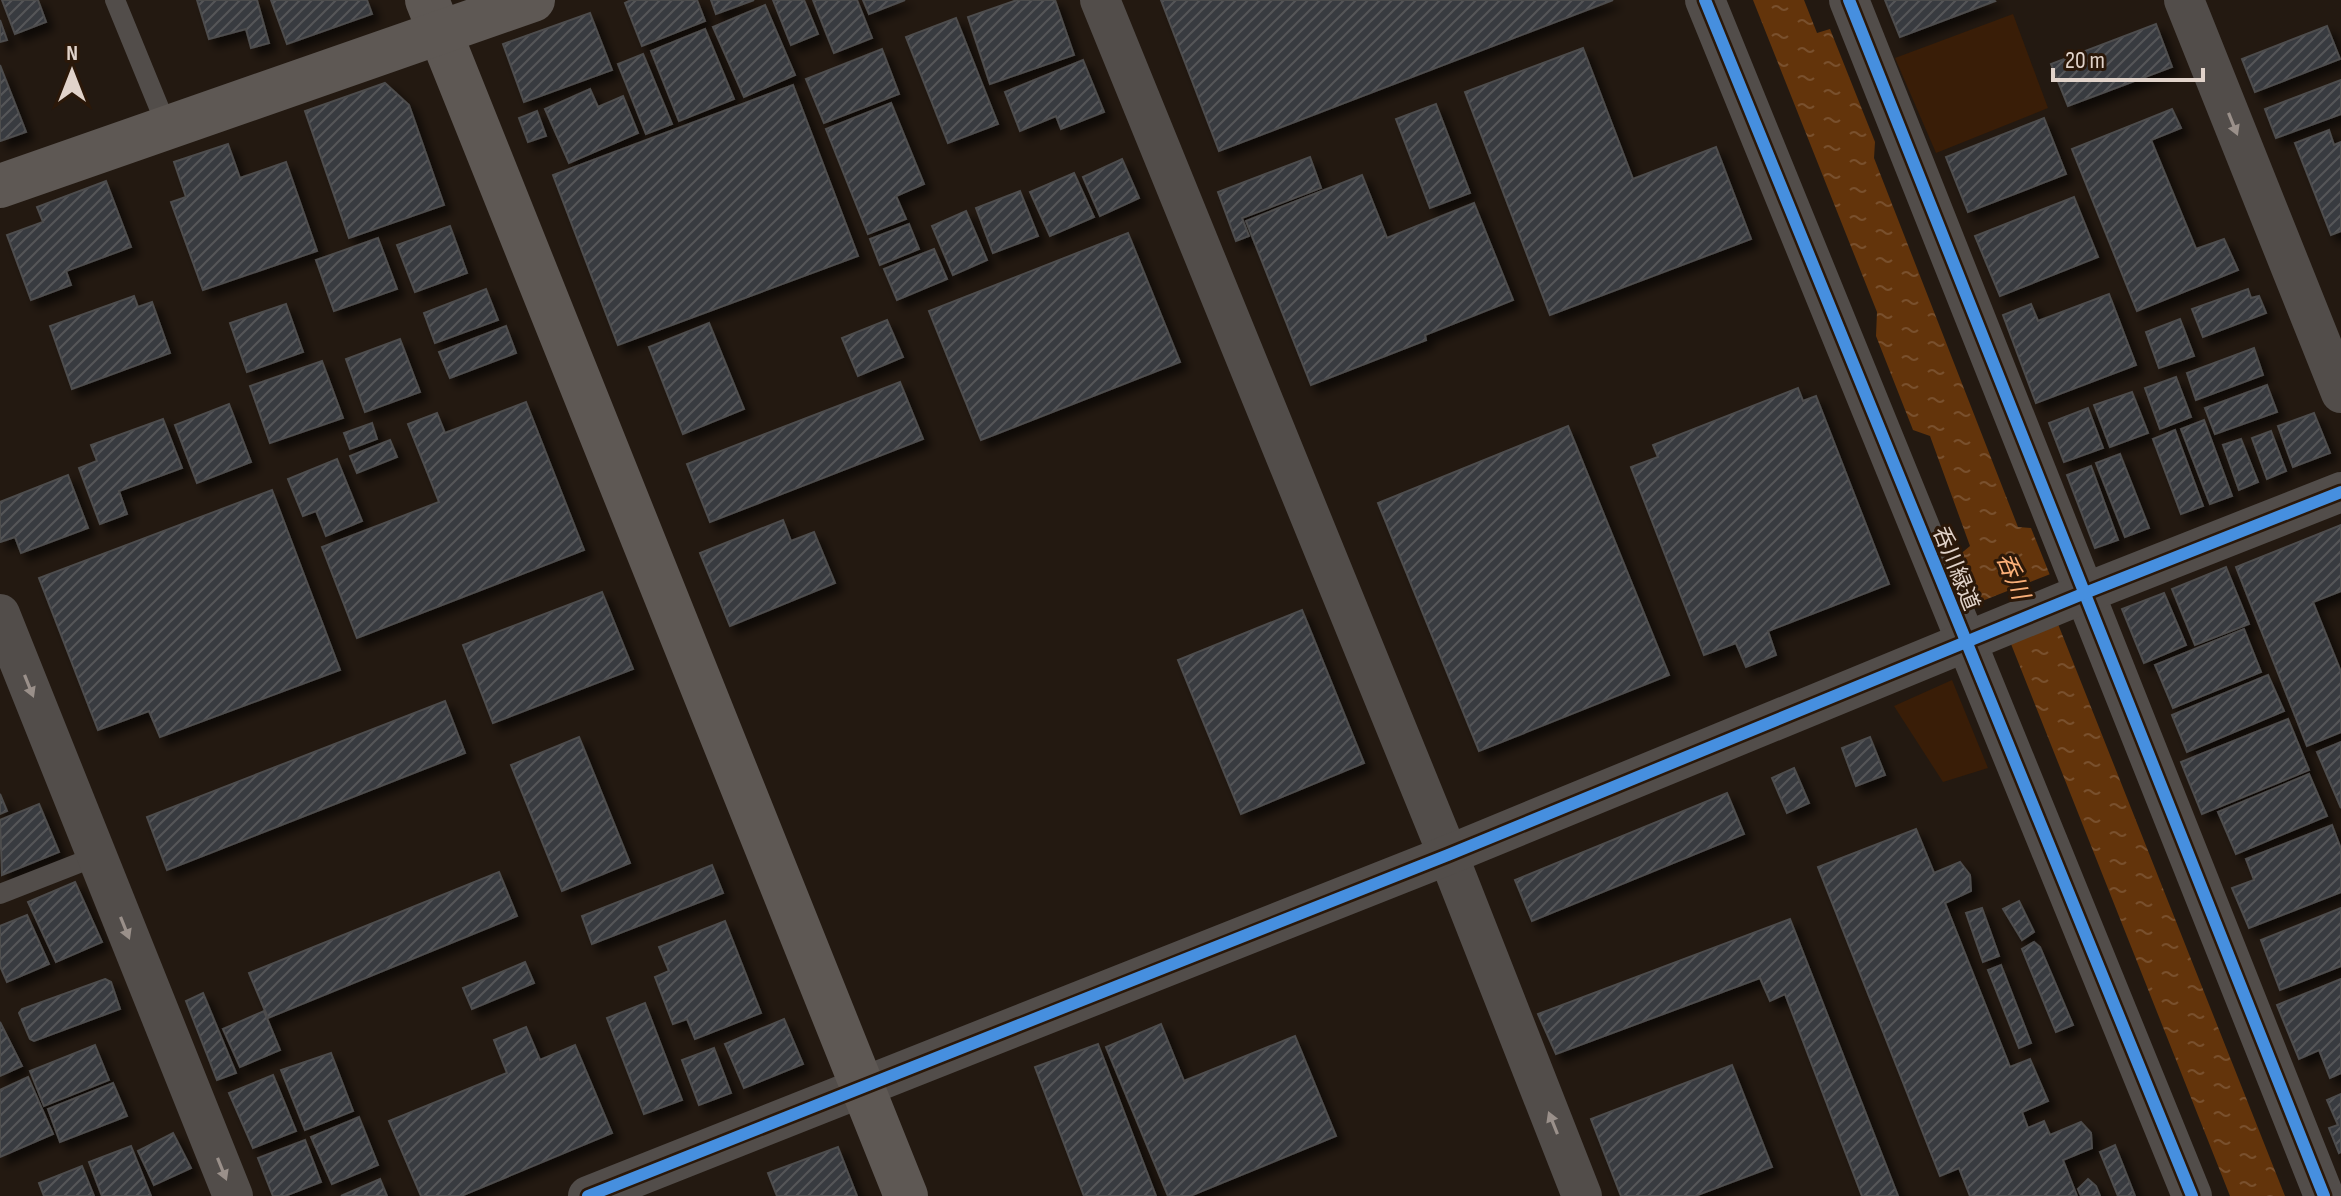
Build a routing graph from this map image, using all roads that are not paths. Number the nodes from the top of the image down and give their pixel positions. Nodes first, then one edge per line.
1 (115, 0) edge
2 (533, 0) edge
3 (1100, 0) edge
4 (1705, 0) edge
5 (1849, 0) edge
6 (2184, 0) edge
7 (434, 16) edge
8 (167, 127) junction
9 (0, 186) edge
10 (2341, 393) edge
11 (2341, 492) edge
12 (2078, 596) junction
13 (0, 614) edge
14 (1976, 639) junction
15 (1448, 855) junction
16 (97, 856) junction
17 (0, 894) edge
18 (862, 1086) junction
19 (233, 1196) edge
20 (588, 1196) edge
21 (906, 1196) edge
22 (1582, 1196) edge
23 (2192, 1196) edge
24 (2324, 1196) edge

1 - 8 lane
2 - 7 street
3 - 15 street
4 - 14 street, 呑川緑道
5 - 12 street
6 -> 10 street
7 - 8 street
7 - 18 street
8 - 9 street
11 - 12 street
12 - 14 street
12 - 24 street
13 -> 16 street
14 - 15 street
14 - 23 street, 呑川緑道
15 - 18 street
22 -> 15 street
16 - 17 lane
16 -> 19 street
18 - 20 street
18 - 21 street

